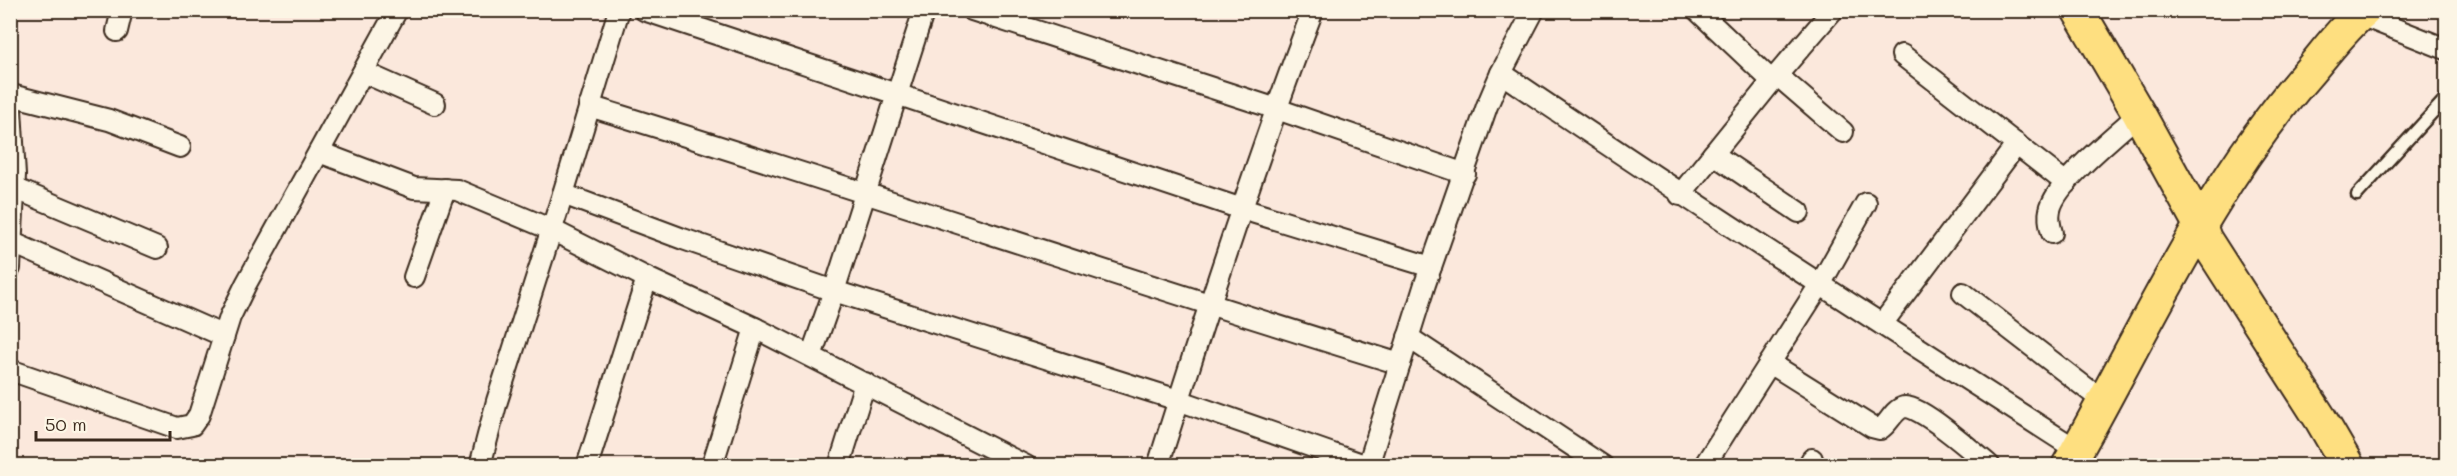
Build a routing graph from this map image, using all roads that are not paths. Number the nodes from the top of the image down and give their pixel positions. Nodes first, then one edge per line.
1 (122, 10) edge
2 (397, 10) edge
3 (619, 10) edge
4 (644, 10) edge
5 (924, 10) edge
6 (972, 10) edge
7 (1313, 10) edge
8 (1534, 10) edge
9 (1697, 10) edge
10 (1833, 10) edge
11 (2078, 10) edge
12 (2368, 13) edge
13 (117, 31) dead end
14 (2446, 49) edge
15 (1902, 55) dead end
16 (363, 72) junction
17 (1501, 74) junction
18 (1774, 78) junction
19 (11, 94) edge
20 (896, 94) junction
21 (2446, 98) edge
22 (435, 104) dead end
23 (589, 106) junction
24 (1276, 109) junction
25 (2139, 114) junction
26 (1844, 132) dead end
27 (12, 135) edge
28 (2017, 144) junction
29 (180, 147) dead end
30 (319, 152) junction
31 (1713, 154) junction
32 (1465, 174) junction
33 (2066, 183) junction
34 (14, 188) junction
35 (445, 189) junction
36 (864, 192) junction
37 (563, 194) junction
38 (1680, 195) junction
39 (2356, 195) dead end
40 (1866, 203) dead end
41 (1242, 209) junction
42 (1799, 212) dead end
43 (550, 229) junction
44 (2203, 232) junction
45 (2052, 233) dead end
46 (157, 248) dead end
47 (11, 254) edge
48 (1431, 267) junction
49 (10, 268) edge
50 (414, 277) dead end
51 (647, 278) junction
52 (1821, 283) junction
53 (834, 291) junction
54 (1964, 293) dead end
55 (1209, 305) junction
56 (1882, 324) junction
57 (756, 328) junction
58 (224, 336) junction
59 (1408, 337) junction
60 (811, 356) junction
61 (1770, 363) junction
62 (1400, 364) junction
63 (10, 370) edge
64 (865, 383) junction
65 (1178, 400) junction
66 (2103, 401) junction
67 (2076, 460) edge
68 (480, 465) edge
69 (587, 465) edge
70 (712, 465) edge
71 (839, 465) edge
72 (1026, 465) edge
73 (1158, 465) edge
74 (1368, 465) edge
75 (1603, 465) edge
76 (1704, 465) edge
77 (1990, 465) edge
78 (2348, 465) edge

1 - 13 street
2 - 16 street
3 - 23 street
4 - 20 street
5 - 20 street
6 - 24 street
7 - 24 street
8 - 17 street
9 - 18 street
10 - 18 street
11 - 25 main road
12 - 14 street
12 - 44 main road
15 - 28 street
16 - 22 street
16 - 30 street
17 - 32 street
17 - 38 street
18 - 26 street
18 - 31 street
19 - 27 street
19 - 29 street
20 - 36 street
20 - 41 street
21 - 39 lane
23 - 36 street
23 - 37 street
24 - 32 street
24 - 41 street
25 - 33 street
25 - 44 main road
27 - 34 street
28 - 33 street
28 - 56 street
30 - 35 street
30 - 58 street
31 - 38 street
31 - 42 street
32 - 48 street
33 - 45 street
34 - 46 street
34 - 47 street
35 - 43 street
35 - 50 street
36 - 53 street
36 - 55 street
37 - 43 street
37 - 53 street
38 - 52 street
40 - 52 street
41 - 48 street
41 - 55 street
43 - 51 street
43 - 68 street
44 - 66 main road
44 - 67 main road
44 - 78 main road
47 - 49 street
47 - 58 street
48 - 59 street
51 - 57 street
51 - 69 street
52 - 56 street
52 - 61 street
53 - 60 street
53 - 65 street
54 - 66 street
55 - 62 street
55 - 65 street
56 - 67 street
57 - 60 street
57 - 70 street
58 - 63 street
59 - 62 street
59 - 75 street
60 - 64 street
61 - 76 street
61 - 77 street
62 - 74 street
64 - 71 street
64 - 72 street
65 - 73 street
65 - 74 street
66 - 67 main road

